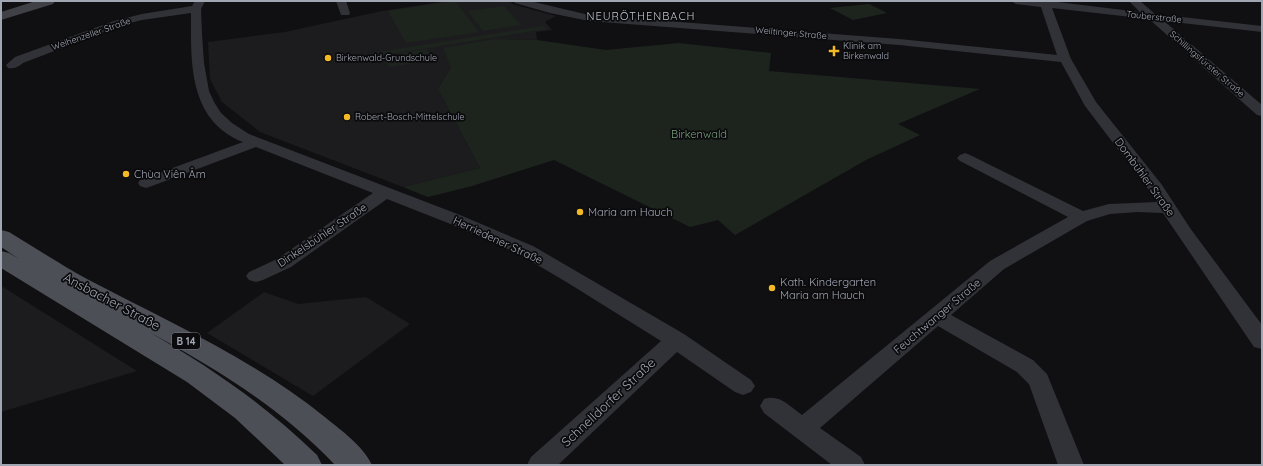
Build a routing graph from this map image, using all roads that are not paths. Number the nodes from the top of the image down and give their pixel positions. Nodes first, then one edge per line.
1 (49, 1) edge
2 (341, 1) edge
3 (518, 1) edge
4 (1016, 1) edge
5 (1134, 1) edge
6 (567, 3) dead end
7 (1045, 3) edge
8 (198, 5) edge
9 (550, 10) junction
10 (345, 13) dead end
11 (1, 16) edge
12 (1151, 17) junction
13 (1262, 29) edge
14 (1065, 59) junction
15 (12, 65) dead end
16 (1262, 112) edge
17 (255, 142) junction
18 (966, 158) dead end
19 (146, 183) dead end
20 (386, 192) junction
21 (1169, 208) junction
22 (1081, 217) junction
23 (1, 238) edge
24 (1, 258) edge
25 (256, 276) dead end
26 (938, 316) junction
27 (676, 340) junction
28 (1262, 341) edge
29 (743, 386) dead end
30 (772, 406) dead end
31 (803, 428) junction
32 (306, 465) edge
33 (356, 465) edge
34 (540, 465) edge
35 (852, 465) edge
36 (1070, 465) edge

1 - 11 main road
2 - 10 street
3 - 9 street, Weiltinger Straße
4 - 7 street, Tauberstraße
5 - 12 street, Schillingsfürster Straße
6 - 9 street
7 - 12 street, Tauberstraße
7 - 14 street, Dombühler Straße
8 - 15 street, Weihenzeller Straße
8 - 17 street, Herriedener Straße
9 - 14 street, Weiltinger Straße
12 - 13 street, Tauberstraße
12 - 16 street, Schillingsfürster Straße
14 - 21 street, Dombühler Straße
17 - 19 street
17 - 20 street, Herriedener Straße
18 - 22 street
20 - 25 street, Dinkelsbühler Straße
20 - 27 street, Herriedener Straße
21 - 22 street, Feuchtwanger Straße
21 - 28 street, Dombühler Straße
22 - 26 street, Feuchtwanger Straße
23 - 33 main road, Ansbacher Straße / B 14
24 - 32 main road, Ansbacher Straße / B 14
26 - 31 street, Feuchtwanger Straße
26 - 36 street
27 - 29 street, Herriedener Straße
27 - 34 street, Schnelldorfer Straße
30 - 31 street
31 - 35 street

